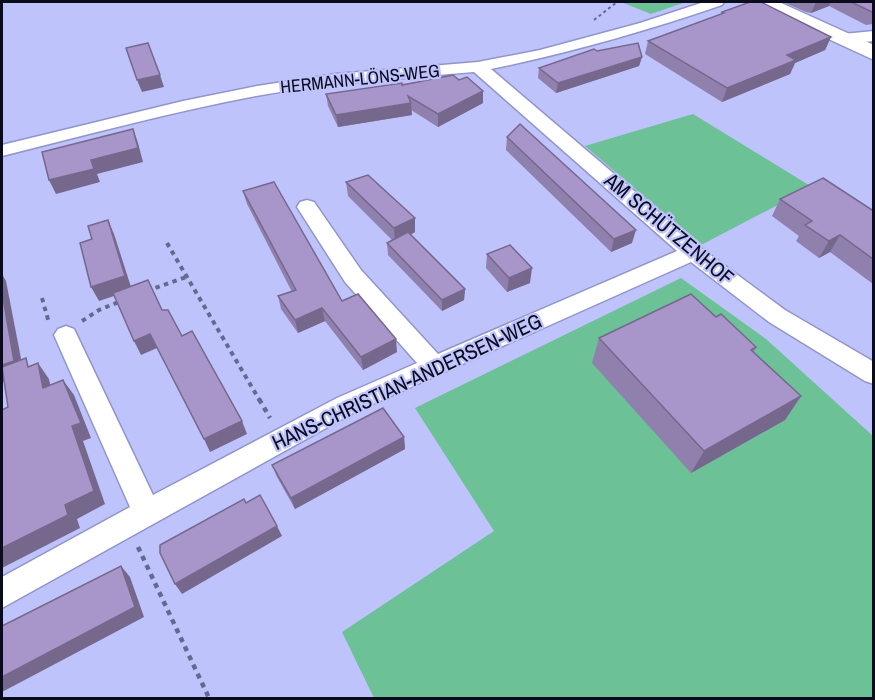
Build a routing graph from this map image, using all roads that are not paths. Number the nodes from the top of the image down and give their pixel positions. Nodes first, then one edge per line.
1 (717, 2) edge
2 (764, 2) edge
3 (873, 36) edge
4 (843, 39) junction
5 (873, 54) edge
6 (478, 67) junction
7 (2, 150) edge
8 (308, 207) dead end
9 (693, 253) junction
10 (66, 335) dead end
11 (434, 366) junction
12 (873, 374) edge
13 (147, 513) junction
14 (2, 593) edge

1 - 6 street, HERMANN-LÖNS-WEG
2 - 4 street
3 - 4 street
4 - 5 street
6 - 7 street, HERMANN-LÖNS-WEG
6 - 9 street, AM SCHÜTZENHOF
8 - 11 street
9 - 11 street, HANS-CHRISTIAN-ANDERSEN-WEG
9 - 12 street, AM SCHÜTZENHOF
10 - 13 street
11 - 13 street, HANS-CHRISTIAN-ANDERSEN-WEG
13 - 14 street, HANS-CHRISTIAN-ANDERSEN-WEG

